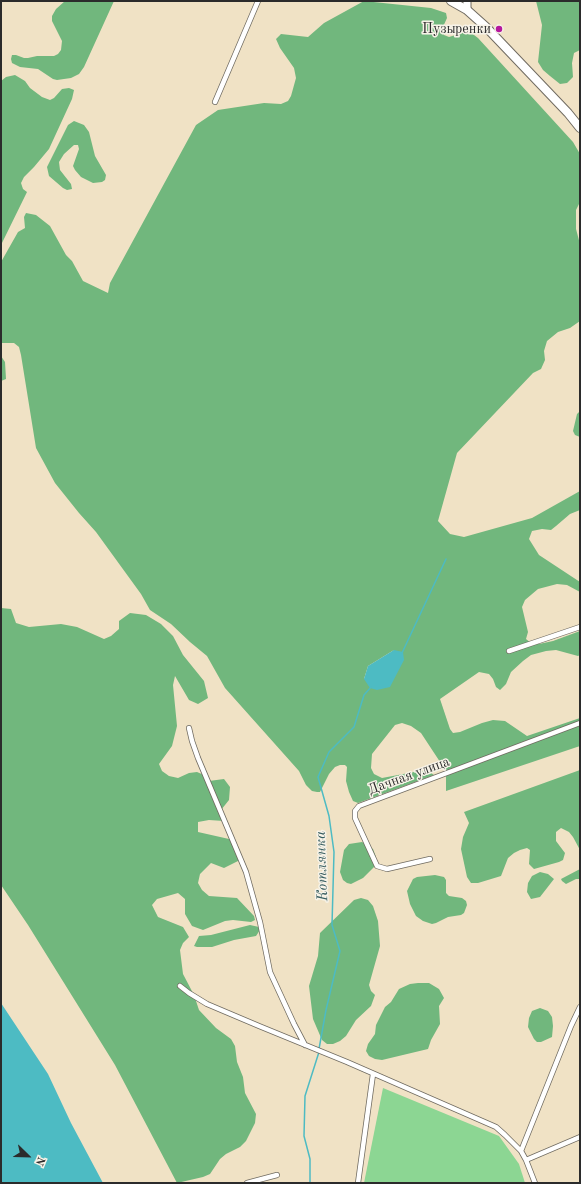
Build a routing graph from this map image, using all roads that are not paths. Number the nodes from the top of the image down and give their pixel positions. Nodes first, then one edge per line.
1 (258, 1) edge
2 (451, 1) edge
3 (467, 1) edge
4 (467, 10) junction
5 (214, 102) dead end
6 (580, 128) edge
7 (580, 627) edge
8 (509, 651) dead end
9 (580, 723) edge
10 (189, 728) dead end
11 (430, 859) dead end
12 (180, 986) dead end
13 (580, 1006) edge
14 (305, 1045) junction
15 (373, 1074) junction
16 (580, 1137) edge
17 (521, 1152) junction
18 (526, 1160) junction
19 (277, 1175) dead end
20 (247, 1183) edge
21 (358, 1183) edge
22 (535, 1183) edge

1 - 5 street
2 - 4 highway
3 - 4 street
4 - 6 highway
7 - 8 street
9 - 11 street, Дачная улица
10 - 14 street
12 - 14 street
13 - 17 street
14 - 15 street
15 - 17 street
15 - 21 street
16 - 18 street
17 - 18 street
18 - 22 street
19 - 20 street

